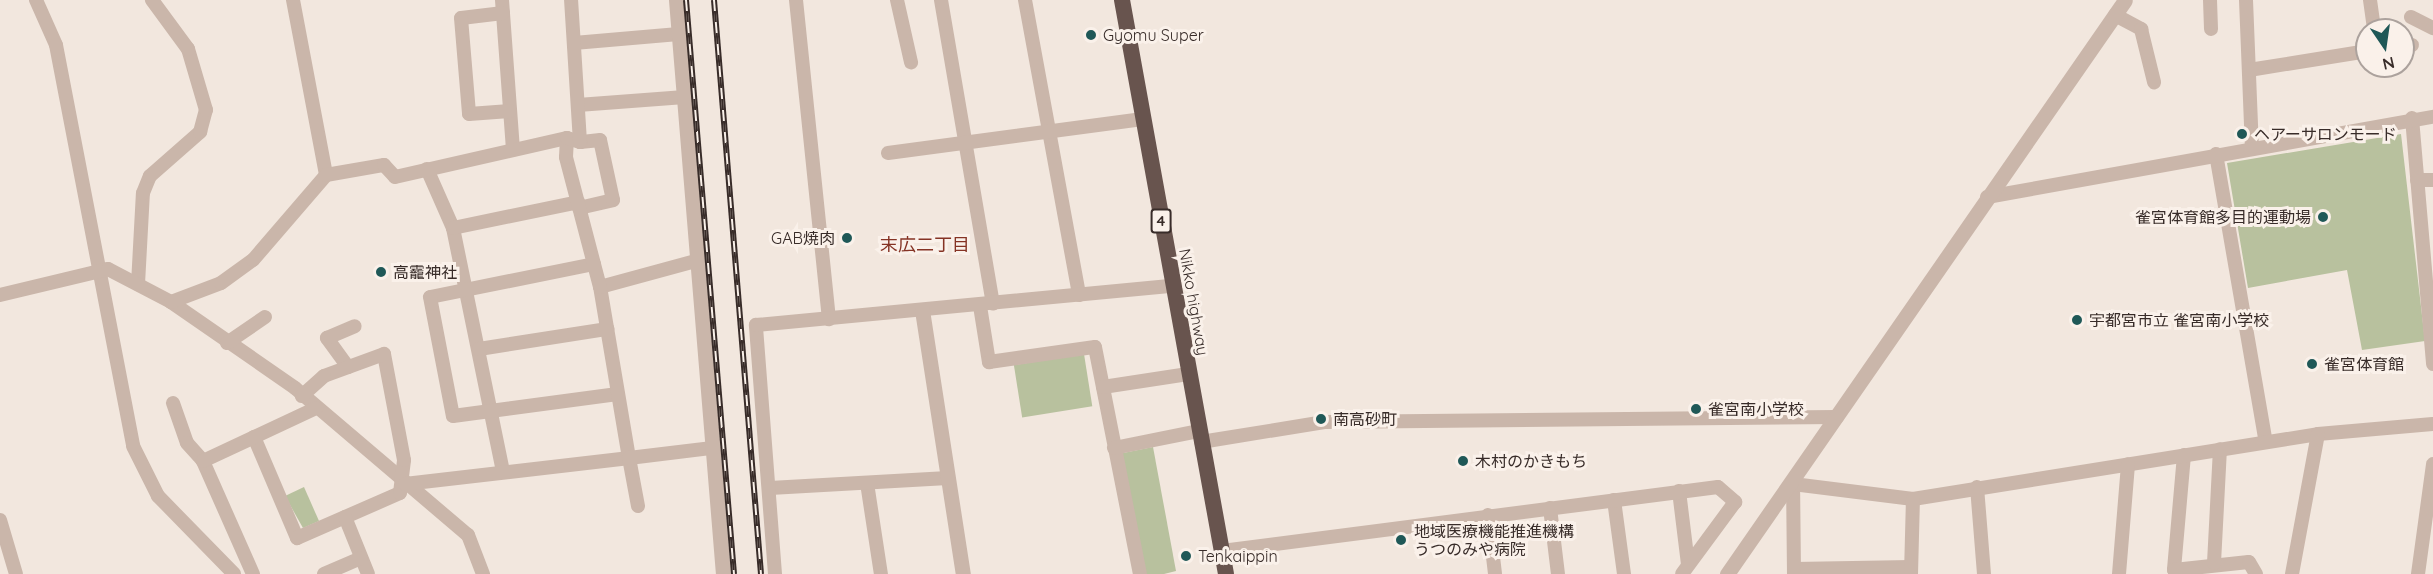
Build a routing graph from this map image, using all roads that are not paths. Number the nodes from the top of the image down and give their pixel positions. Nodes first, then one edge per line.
1 (36, 0) edge
2 (152, 0) edge
3 (293, 0) edge
4 (571, 0) edge
5 (676, 0) edge
6 (796, 0) edge
7 (897, 0) edge
8 (941, 0) edge
9 (1025, 0) edge
10 (1122, 0) edge
11 (2125, 0) edge
12 (2210, 0) edge
13 (2246, 0) edge
14 (2370, 0) edge
15 (502, 6) edge
16 (2115, 15) junction
17 (2411, 17) dead end
18 (2372, 18) edge
19 (2433, 28) edge
20 (2211, 29) dead end
21 (679, 34) junction
22 (574, 43) junction
23 (2355, 53) edge
24 (911, 62) dead end
25 (2249, 70) junction
26 (2154, 82) dead end
27 (685, 97) junction
28 (578, 105) junction
29 (510, 111) junction
30 (2433, 117) edge
31 (2412, 118) junction
32 (1143, 119) junction
33 (1049, 133) junction
34 (573, 140) junction
35 (964, 142) junction
36 (2252, 147) junction
37 (513, 150) junction
38 (888, 153) dead end
39 (2216, 154) junction
40 (427, 170) junction
41 (326, 175) junction
42 (2417, 180) junction
43 (2433, 180) edge
44 (1987, 197) junction
45 (578, 205) junction
46 (2426, 214) edge
47 (453, 228) junction
48 (696, 261) junction
49 (594, 264) junction
50 (98, 269) junction
51 (138, 284) junction
52 (1173, 286) junction
53 (467, 287) junction
54 (600, 287) junction
55 (0, 295) edge
56 (1079, 295) junction
57 (171, 302) junction
58 (986, 305) junction
59 (922, 310) junction
60 (265, 317) dead end
61 (829, 319) junction
62 (2431, 325) edge
63 (355, 326) dead end
64 (607, 329) junction
65 (227, 343) junction
66 (479, 350) junction
67 (2433, 364) edge
68 (348, 367) junction
69 (1188, 374) junction
70 (1103, 387) junction
71 (618, 394) junction
72 (302, 396) junction
73 (173, 404) dead end
74 (316, 408) junction
75 (491, 411) junction
76 (1837, 417) junction
77 (2433, 424) edge
78 (2318, 434) junction
79 (1200, 436) junction
80 (254, 437) junction
81 (2266, 442) junction
82 (712, 448) junction
83 (1114, 448) junction
84 (2220, 449) junction
85 (2184, 455) junction
86 (630, 458) junction
87 (203, 461) junction
88 (2128, 464) junction
89 (2433, 464) edge
90 (502, 472) junction
91 (948, 478) junction
92 (867, 483) junction
93 (1793, 483) junction
94 (405, 484) junction
95 (1977, 487) junction
96 (770, 488) junction
97 (1679, 491) junction
98 (1913, 499) junction
99 (1614, 500) junction
100 (638, 506) dead end
101 (1550, 507) junction
102 (1488, 515) junction
103 (345, 518) junction
104 (2429, 519) edge
105 (0, 520) edge
106 (1222, 551) junction
107 (361, 558) junction
108 (2214, 563) junction
109 (1685, 569) edge
110 (1911, 570) edge
111 (476, 571) edge
112 (1794, 572) edge
113 (16, 574) edge
114 (234, 574) edge
115 (254, 574) edge
116 (324, 574) edge
117 (368, 574) edge
118 (723, 574) edge
119 (775, 574) edge
120 (881, 574) edge
121 (963, 574) edge
122 (1140, 574) edge
123 (1226, 574) edge
124 (1495, 574) edge
125 (1558, 574) edge
126 (1624, 574) edge
127 (1727, 574) edge
128 (1984, 574) edge
129 (2119, 574) edge
130 (2256, 574) edge
131 (2292, 574) edge
132 (2418, 574) edge

1 - 50 street
2 - 51 street
3 - 41 street
4 - 22 street
5 - 21 street
6 - 61 street
7 - 24 street
8 - 35 street
9 - 33 street
10 - 32 highway, Nikko highway / 4
11 - 16 street
12 - 20 street
13 - 25 street
14 - 18 street
15 - 29 street
15 - 29 street
16 - 26 street
16 - 44 street
17 - 19 street
21 - 22 street
21 - 27 street
22 - 28 street
23 - 25 street
25 - 36 street
27 - 28 street
27 - 48 street
28 - 34 street
29 - 37 street
30 - 31 street
31 - 36 street
31 - 42 street
32 - 33 street
32 - 52 highway, Nikko highway / 4
33 - 35 street
33 - 56 street
34 - 37 street
34 - 45 street
34 - 45 street
35 - 38 street
35 - 58 street
36 - 39 street
37 - 40 street
39 - 44 street
39 - 81 street
40 - 41 street
40 - 47 street
41 - 57 street
42 - 43 street
42 - 46 street
44 - 76 street
45 - 47 street
45 - 49 street
46 - 62 street
47 - 53 street
48 - 54 street
48 - 82 street
49 - 53 street
49 - 54 street
50 - 51 street
50 - 55 street
50 - 114 street
51 - 57 street
52 - 56 street
52 - 69 highway, Nikko highway / 4
53 - 66 street
53 - 75 street
54 - 64 street
56 - 58 street
57 - 65 street
58 - 59 street
58 - 70 street
59 - 61 street
59 - 91 street
60 - 65 street
61 - 96 street
62 - 67 street
63 - 68 street
64 - 66 street
64 - 71 street
65 - 72 street
66 - 75 street
68 - 72 street
68 - 94 street
69 - 70 street
69 - 79 highway, Nikko highway / 4
70 - 83 street
71 - 75 street
71 - 86 street
72 - 74 street
73 - 87 street
74 - 80 street
74 - 94 street
75 - 90 street
76 - 79 street
76 - 93 street
77 - 78 street
78 - 81 street
78 - 131 street
79 - 83 street
79 - 106 highway, Nikko highway / 4
80 - 87 street
80 - 103 street
81 - 84 street
82 - 86 street
82 - 118 street
83 - 122 street
84 - 85 street
84 - 108 street
85 - 88 street
85 - 108 street
86 - 90 street
86 - 100 street
87 - 115 street
88 - 95 street
88 - 129 street
89 - 104 street
90 - 94 street
91 - 92 street
91 - 121 street
92 - 96 street
92 - 120 street
93 - 98 street
93 - 112 street
93 - 127 street
94 - 103 street
94 - 111 street
95 - 98 street
95 - 128 street
96 - 119 street
97 - 99 street
97 - 109 street
97 - 109 street
98 - 110 street
99 - 101 street
99 - 126 street
101 - 102 street
101 - 125 street
102 - 106 street
102 - 124 street
103 - 107 street
104 - 132 street
105 - 113 street
106 - 123 highway, Nikko highway / 4
107 - 116 street
107 - 117 street
108 - 130 street
110 - 112 street

